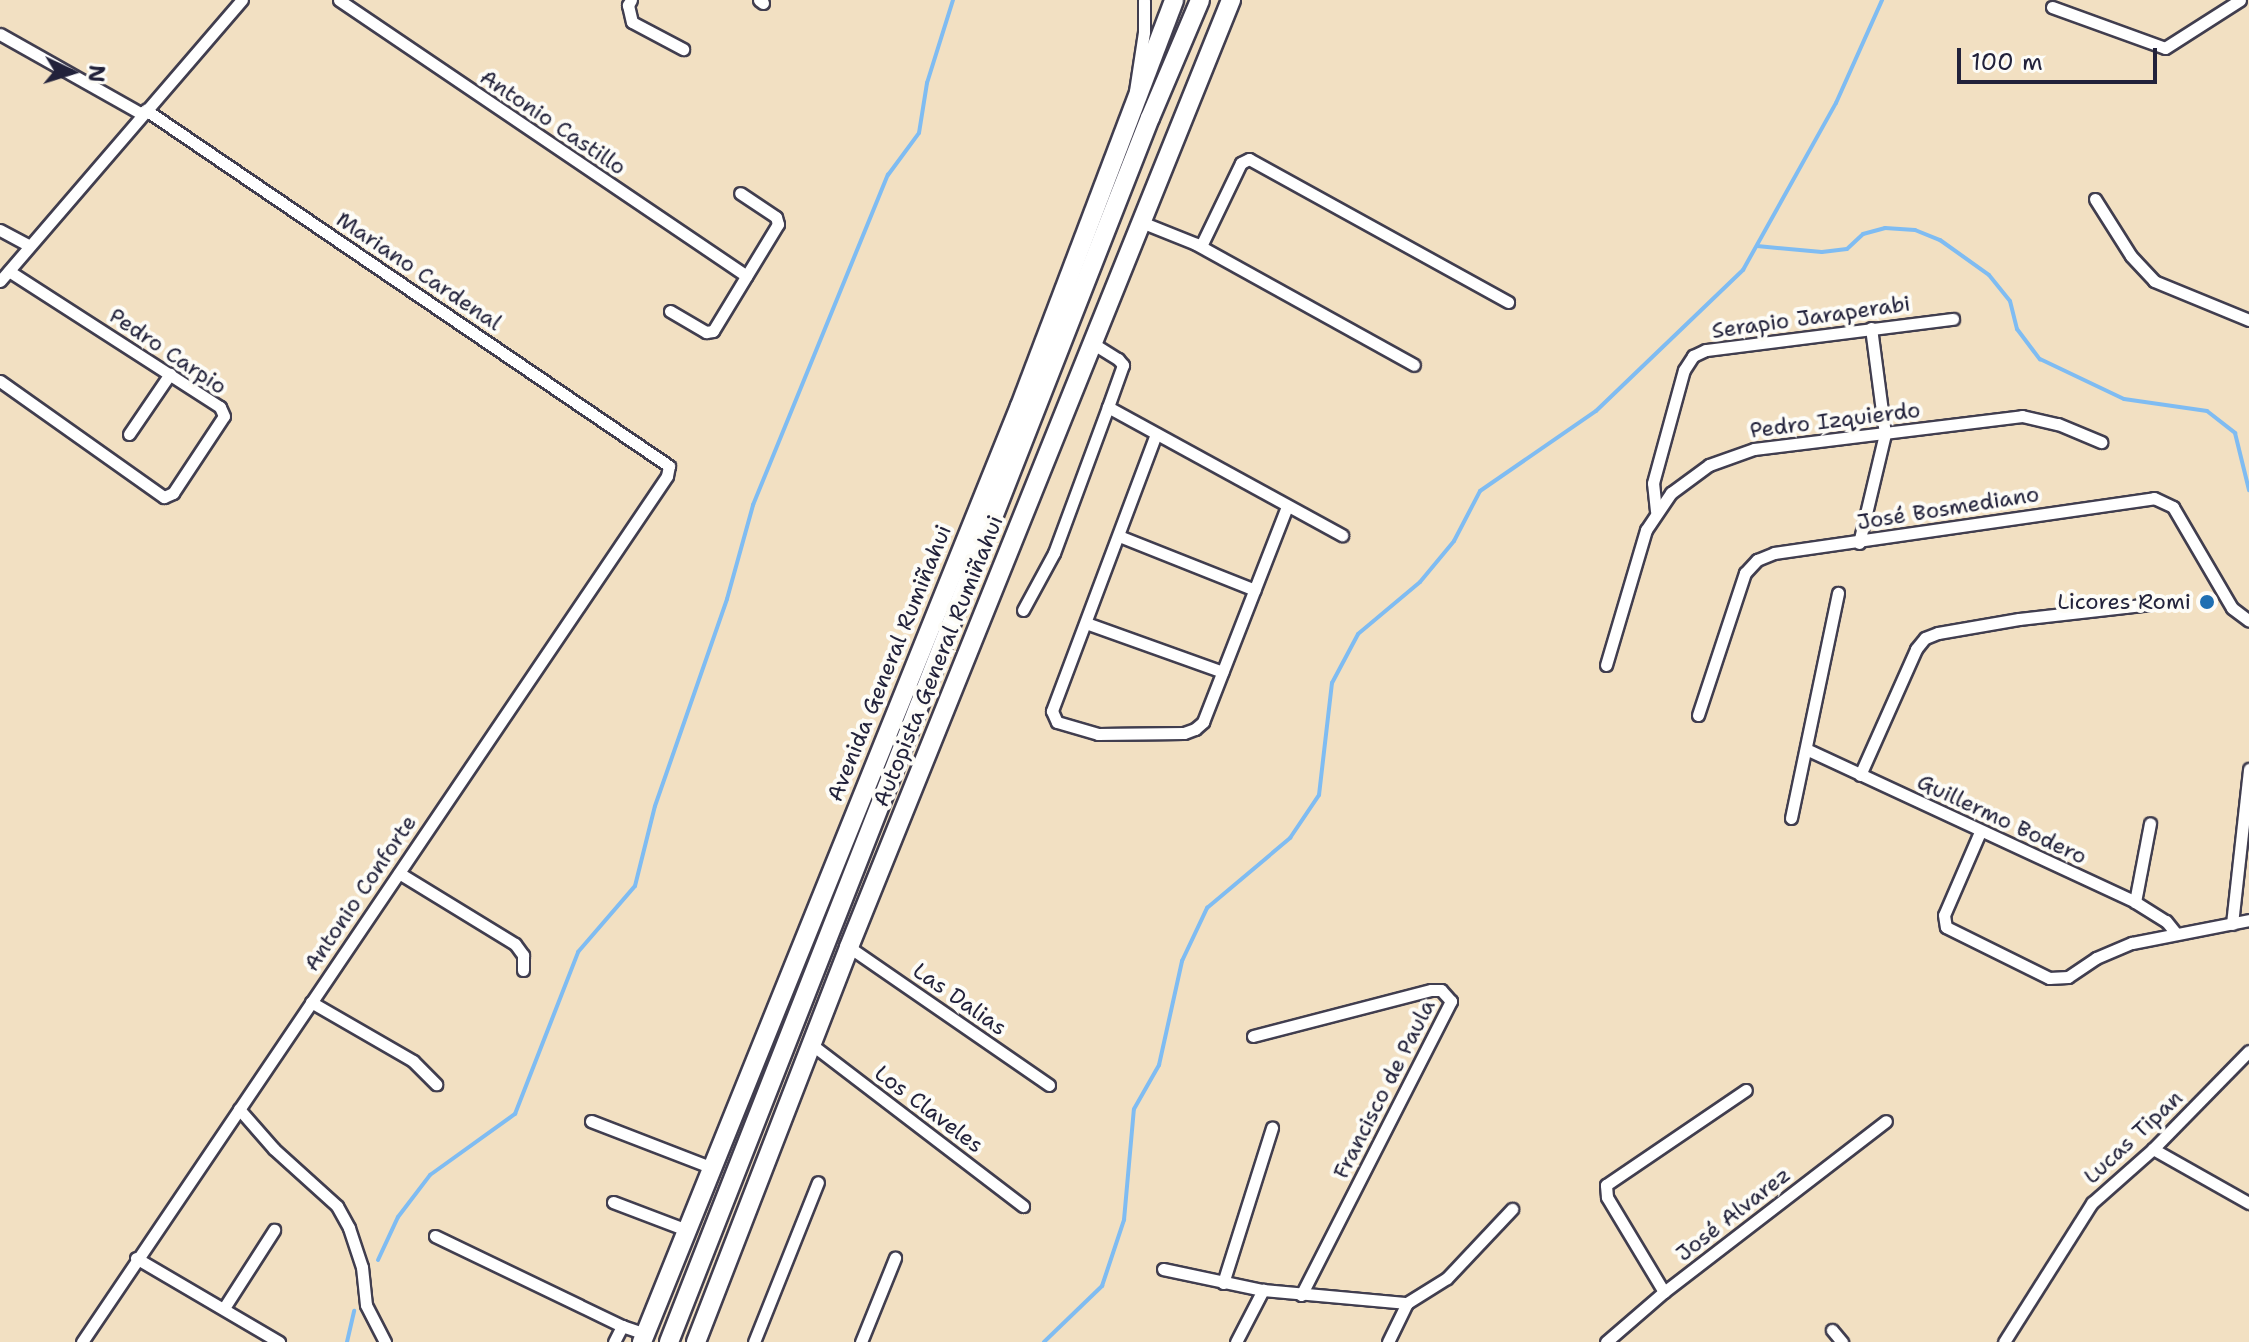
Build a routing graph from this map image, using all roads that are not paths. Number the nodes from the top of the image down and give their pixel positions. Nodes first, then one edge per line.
1 (242, 0) edge
2 (339, 0) edge
3 (631, 0) edge
4 (1144, 0) edge
5 (1174, 0) edge
6 (1200, 0) edge
7 (1231, 0) edge
8 (2240, 0) edge
9 (2052, 7) dead end
10 (0, 34) edge
11 (683, 49) dead end
12 (1135, 95) junction
13 (144, 112) junction
14 (740, 193) dead end
15 (2095, 199) dead end
16 (1141, 222) junction
17 (0, 230) edge
18 (28, 245) junction
19 (1201, 246) junction
20 (9, 271) junction
21 (746, 276) junction
22 (0, 281) edge
23 (1508, 302) dead end
24 (670, 311) dead end
25 (1953, 319) dead end
26 (2249, 320) edge
27 (1871, 328) junction
28 (1092, 343) junction
29 (1414, 365) dead end
30 (170, 374) junction
31 (0, 381) edge
32 (1108, 407) junction
33 (129, 434) dead end
34 (1156, 434) junction
35 (1885, 434) junction
36 (2101, 442) dead end
37 (669, 466) joint
38 (1287, 507) junction
39 (1656, 511) junction
40 (1342, 535) dead end
41 (1119, 536) junction
42 (1859, 543) junction
43 (1255, 590) junction
44 (1838, 593) dead end
45 (2151, 604) dead end
46 (1023, 610) dead end
47 (2249, 621) edge
48 (1086, 623) junction
49 (1606, 665) dead end
50 (1223, 672) junction
51 (1698, 715) dead end
52 (1806, 749) junction
53 (2249, 769) edge
54 (1860, 775) junction
55 (1791, 818) dead end
56 (2150, 823) dead end
57 (1980, 832) junction
58 (399, 873) junction
59 (2135, 902) junction
60 (2249, 920) edge
61 (2232, 924) junction
62 (2175, 932) junction
63 (849, 947) junction
64 (523, 970) dead end
65 (311, 1002) junction
66 (1253, 1036) dead end
67 (811, 1044) junction
68 (2249, 1051) edge
69 (436, 1084) dead end
70 (1049, 1085) dead end
71 (1746, 1090) dead end
72 (239, 1109) junction
73 (591, 1121) dead end
74 (1886, 1121) dead end
75 (1272, 1128) dead end
76 (2153, 1149) junction
77 (710, 1167) junction
78 (818, 1182) dead end
79 (613, 1202) dead end
80 (2249, 1203) edge
81 (1023, 1206) dead end
82 (1512, 1209) dead end
83 (684, 1229) junction
84 (274, 1230) dead end
85 (435, 1236) dead end
86 (136, 1258) junction
87 (895, 1258) dead end
88 (1163, 1269) dead end
89 (1223, 1283) junction
90 (1263, 1290) junction
91 (1664, 1292) junction
92 (1301, 1295) junction
93 (1407, 1303) junction
94 (224, 1308) junction
95 (622, 1326) junction
96 (1832, 1330) dead end
97 (644, 1338) edge
98 (699, 1341) edge
99 (82, 1342) edge
100 (278, 1342) edge
101 (385, 1342) edge
102 (614, 1342) edge
103 (669, 1342) edge
104 (754, 1342) edge
105 (861, 1342) edge
106 (1236, 1342) edge
107 (1388, 1342) edge
108 (1606, 1342) edge
109 (1842, 1342) edge
110 (2004, 1342) edge

1 - 13 street
2 - 21 street, Antonio Castillo
3 - 11 street
4 - 12 street
5 - 12 main road, Avenida General Rumiñahui
6 - 103 main road, Autopista General Rumiñahui
7 - 16 main road, Autopista General Rumiñahui
8 - 9 street
10 - 13 street, Mariano Cardenal
12 - 77 main road, Avenida General Rumiñahui
13 - 18 street
13 - 37 street, Mariano Cardenal
14 - 21 street
15 - 26 street
16 - 19 street
16 - 28 main road, Autopista General Rumiñahui
17 - 18 street
18 - 20 street
19 - 23 street
19 - 29 street
20 - 22 street
20 - 30 street, Pedro Carpio
21 - 24 street
25 - 27 street, Serapio Jaraperabi
27 - 35 street
27 - 39 street, Serapio Jaraperabi
28 - 32 street
28 - 63 main road, Autopista General Rumiñahui
30 - 31 street, Pedro Carpio
30 - 33 street
32 - 34 street
32 - 46 street
34 - 38 street
34 - 41 street
35 - 36 street, Pedro Izquierdo
35 - 39 street, Pedro Izquierdo
35 - 42 street
37 - 58 street, Antonio Conforte
38 - 40 street
38 - 43 street
39 - 49 street, Pedro Izquierdo
41 - 43 street
41 - 48 street
42 - 47 street, José Bosmediano
42 - 51 street, José Bosmediano
43 - 50 street
44 - 52 street
45 - 54 street
48 - 50 street
48 - 50 street
52 - 54 street, Guillermo Bodero
52 - 55 street
53 - 61 street
54 - 57 street, Guillermo Bodero
56 - 59 street
57 - 59 street, Guillermo Bodero
57 - 62 street
58 - 64 street
58 - 65 street, Antonio Conforte
59 - 62 street, Guillermo Bodero
60 - 61 street
61 - 62 street
63 - 67 main road, Autopista General Rumiñahui
63 - 70 street, Las Dalias
65 - 69 street
65 - 72 street, Antonio Conforte
66 - 92 street, Francisco de Paula
67 - 81 street, Los Claveles
67 - 98 main road, Autopista General Rumiñahui
68 - 76 street, Lucas Tipan
71 - 91 street
72 - 86 street, Antonio Conforte
72 - 101 street
73 - 77 street
74 - 91 street, José Alvarez
75 - 89 street
76 - 80 street
76 - 110 street, Lucas Tipan
77 - 83 main road, Avenida General Rumiñahui
78 - 104 street
79 - 83 street
82 - 93 street
83 - 97 main road, Avenida General Rumiñahui
84 - 94 street
85 - 95 street
86 - 94 street
86 - 99 street, Antonio Conforte
87 - 105 street
88 - 89 street
89 - 90 street
90 - 92 street
90 - 106 street
91 - 108 street, José Alvarez
92 - 93 street
93 - 107 street
94 - 100 street
95 - 97 street
95 - 102 street
96 - 109 street

